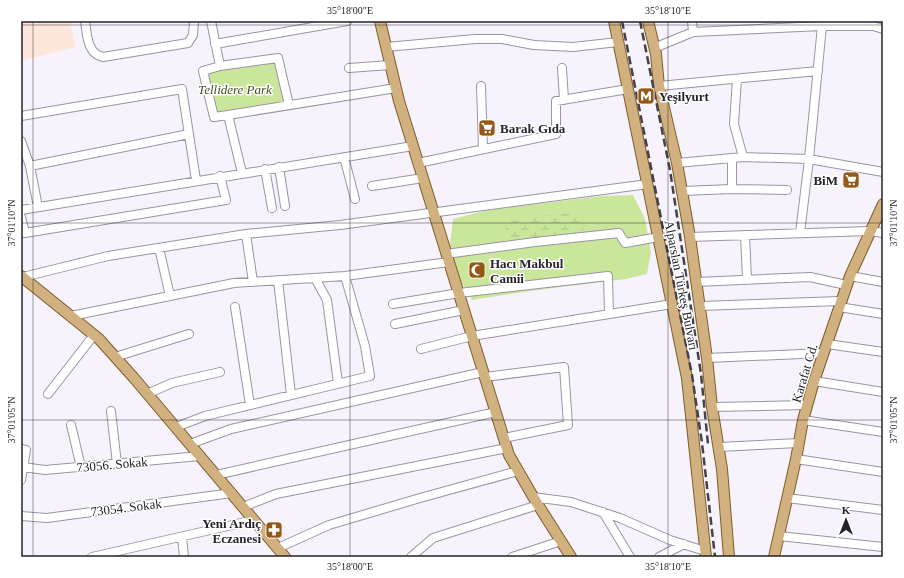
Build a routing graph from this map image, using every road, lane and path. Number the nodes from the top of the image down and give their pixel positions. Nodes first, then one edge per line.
1 (84, 21) edge
2 (194, 21) edge
3 (211, 21) edge
4 (347, 21) edge
5 (380, 21) edge
6 (614, 21) edge
7 (648, 21) edge
8 (692, 21) edge
9 (822, 26) junction
10 (883, 29) edge
11 (693, 32) junction
12 (618, 42) junction
13 (215, 44) junction
14 (386, 47) junction
15 (654, 48) junction
16 (390, 65) junction
17 (220, 66) junction
18 (349, 68) dead end
19 (562, 68) dead end
20 (818, 71) junction
21 (737, 79) junction
22 (481, 86) dead end
23 (659, 86) junction
24 (396, 88) junction
25 (628, 90) junction
26 (564, 100) junction
27 (289, 105) junction
28 (228, 115) junction
29 (21, 116) edge
30 (189, 134) junction
31 (21, 141) edge
32 (413, 146) junction
33 (483, 150) junction
34 (344, 157) junction
35 (743, 157) junction
36 (732, 158) junction
37 (809, 159) junction
38 (418, 163) junction
39 (677, 163) junction
40 (30, 166) junction
41 (279, 167) junction
42 (265, 169) junction
43 (883, 172) edge
44 (242, 173) junction
45 (220, 176) junction
46 (423, 178) junction
47 (196, 180) junction
48 (648, 184) junction
49 (372, 186) dead end
50 (732, 189) junction
51 (787, 190) dead end
52 (682, 191) junction
53 (355, 199) dead end
54 (883, 204) edge
55 (285, 206) dead end
56 (38, 207) junction
57 (272, 208) dead end
58 (21, 210) edge
59 (434, 213) junction
60 (21, 217) edge
61 (870, 231) junction
62 (800, 233) junction
63 (883, 233) edge
64 (246, 234) junction
65 (745, 235) junction
66 (659, 237) junction
67 (690, 237) junction
68 (160, 248) junction
69 (448, 258) junction
70 (22, 276) edge
71 (345, 276) junction
72 (315, 278) junction
73 (747, 279) junction
74 (278, 280) junction
75 (848, 281) junction
76 (253, 282) junction
77 (696, 282) junction
78 (883, 282) edge
79 (459, 293) junction
80 (170, 296) junction
81 (393, 304) dead end
82 (672, 304) junction
83 (839, 304) junction
84 (700, 306) junction
85 (235, 307) dead end
86 (464, 310) junction
87 (609, 314) junction
88 (883, 314) edge
89 (71, 316) junction
90 (395, 324) dead end
91 (189, 334) dead end
92 (94, 335) junction
93 (472, 336) junction
94 (825, 348) junction
95 (421, 349) dead end
96 (883, 352) edge
97 (115, 357) junction
98 (707, 358) junction
99 (220, 372) dead end
100 (484, 374) junction
101 (814, 381) junction
102 (338, 383) junction
103 (883, 392) edge
104 (48, 394) dead end
105 (148, 394) junction
106 (291, 395) junction
107 (250, 405) junction
108 (807, 405) junction
109 (712, 407) junction
110 (111, 411) dead end
111 (496, 412) junction
112 (803, 420) junction
113 (71, 425) dead end
114 (176, 427) junction
115 (883, 432) edge
116 (505, 443) junction
117 (190, 444) junction
118 (799, 444) junction
119 (719, 447) junction
120 (21, 449) edge
121 (200, 456) junction
122 (796, 459) junction
123 (117, 464) junction
124 (23, 467) junction
125 (80, 467) junction
126 (518, 471) junction
127 (883, 472) edge
128 (216, 475) junction
129 (21, 480) edge
130 (232, 493) junction
131 (786, 498) junction
132 (535, 501) junction
133 (243, 507) junction
134 (883, 510) edge
135 (603, 512) junction
136 (21, 516) edge
137 (254, 520) junction
138 (779, 536) junction
139 (182, 537) junction
140 (561, 541) junction
141 (684, 544) junction
142 (883, 547) edge
143 (280, 552) edge
144 (706, 554) edge
145 (92, 557) edge
146 (184, 557) edge
147 (285, 557) edge
148 (411, 557) edge
149 (512, 557) edge
150 (571, 557) edge
151 (630, 557) edge
152 (659, 557) edge
153 (729, 557) edge
154 (774, 557) edge

1 - 2 street
3 - 13 street
4 - 13 street
5 - 14 main road
6 - 12 main road, Alparslan Türkeş Bulvarı
7 - 15 main road, Alparslan Türkeş Bulvarı
8 - 11 street
9 - 10 street
9 - 11 street
9 - 20 street
11 - 15 street
12 - 14 street
12 - 25 main road, Alparslan Türkeş Bulvarı
13 - 17 street
14 - 16 main road
15 - 23 main road, Alparslan Türkeş Bulvarı
16 - 18 street
16 - 24 main road
17 - 27 street
17 - 28 street
19 - 26 street
20 - 21 street
20 - 37 street
21 - 23 street
21 - 35 street
22 - 33 street
23 - 39 main road, Alparslan Türkeş Bulvarı
24 - 27 street
24 - 32 main road
25 - 26 street
25 - 48 main road, Alparslan Türkeş Bulvarı
26 - 33 street
27 - 28 street
28 - 44 street
29 - 30 street
30 - 40 street
30 - 47 street
31 - 40 street
32 - 34 street
32 - 38 main road
33 - 38 street
34 - 41 street
34 - 53 street
35 - 36 street
35 - 37 street
36 - 39 street
36 - 50 street
37 - 43 street
37 - 62 street
38 - 46 main road
39 - 52 main road, Alparslan Türkeş Bulvarı
40 - 56 street
41 - 42 street
41 - 55 street
42 - 44 street
42 - 57 street
44 - 45 street
45 - 47 street
45 - 60 street
46 - 49 street
46 - 59 main road
47 - 56 street
48 - 59 street
48 - 66 main road, Alparslan Türkeş Bulvarı
50 - 51 street
50 - 52 street
52 - 67 main road, Alparslan Türkeş Bulvarı
54 - 61 main road, Karafat Cd.
56 - 58 street
59 - 64 street
59 - 69 main road
61 - 62 street
61 - 63 street
61 - 75 main road, Karafat Cd.
62 - 65 street
64 - 68 street
64 - 76 street
65 - 67 street
65 - 73 street
66 - 69 street
66 - 82 main road, Alparslan Türkeş Bulvarı
67 - 77 main road, Alparslan Türkeş Bulvarı
68 - 70 street
68 - 80 street
69 - 71 street
69 - 79 main road
70 - 89 main road
71 - 72 street
71 - 102 street
72 - 74 street
72 - 102 street
73 - 75 street
73 - 77 street
74 - 76 street
74 - 106 street
75 - 78 street
75 - 83 main road, Karafat Cd.
76 - 80 street
77 - 84 main road, Alparslan Türkeş Bulvarı
79 - 81 street
79 - 86 main road
79 - 87 street
80 - 89 street
82 - 87 street
82 - 144 main road, Alparslan Türkeş Bulvarı
83 - 84 street
83 - 88 street
83 - 94 main road, Karafat Cd.
84 - 98 main road, Alparslan Türkeş Bulvarı
85 - 107 street
86 - 90 street
86 - 93 main road
87 - 93 street
89 - 92 main road
91 - 97 street
92 - 97 main road
92 - 104 street
93 - 95 street
93 - 100 main road
94 - 96 street
94 - 98 street
94 - 101 main road, Karafat Cd.
97 - 105 main road
98 - 109 main road, Alparslan Türkeş Bulvarı
99 - 105 street
100 - 111 main road
100 - 116 street
100 - 117 street
101 - 103 street
101 - 108 main road, Karafat Cd.
102 - 106 street
105 - 114 main road
106 - 107 street
107 - 114 street
108 - 109 street
108 - 112 main road, Karafat Cd.
109 - 119 main road, Alparslan Türkeş Bulvarı
110 - 123 street
111 - 116 main road
111 - 128 street
112 - 115 street
112 - 118 main road, Karafat Cd.
113 - 125 street
114 - 117 main road
116 - 126 main road
116 - 133 street
117 - 121 main road
118 - 119 street
118 - 122 main road, Karafat Cd.
119 - 153 main road, Alparslan Türkeş Bulvarı
120 - 124 street
121 - 123 street, 73056. Sokak
121 - 128 main road
122 - 127 street
122 - 131 main road, Karafat Cd.
123 - 125 street, 73056. Sokak
124 - 125 street, 73056. Sokak
124 - 129 street
126 - 132 main road
126 - 143 street
128 - 130 main road
130 - 133 main road
130 - 136 street, 73054. Sokak
131 - 134 street
131 - 138 main road, Karafat Cd.
132 - 135 street
132 - 140 main road
132 - 148 street
133 - 137 main road
135 - 141 street
135 - 151 street
137 - 139 street
137 - 143 main road
138 - 142 street
138 - 154 main road, Karafat Cd.
139 - 145 street
139 - 146 street
140 - 149 street
140 - 150 main road
141 - 144 street
141 - 152 street
143 - 147 main road

